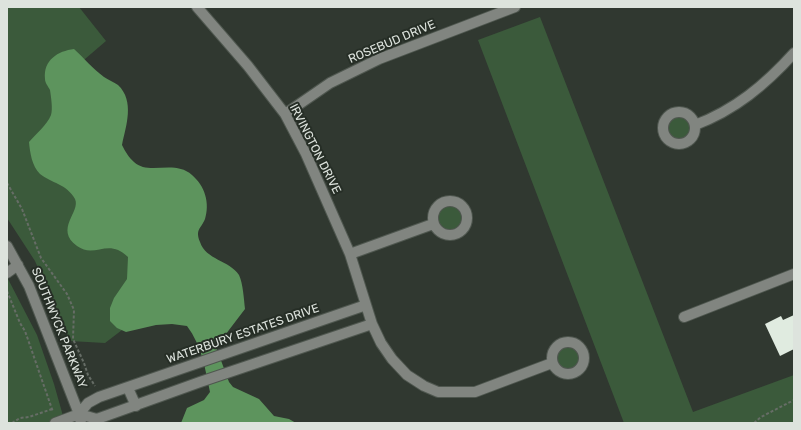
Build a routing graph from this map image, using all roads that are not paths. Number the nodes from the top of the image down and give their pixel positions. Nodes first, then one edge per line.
1 (197, 7) edge
2 (515, 7) edge
3 (794, 54) edge
4 (285, 114) junction
5 (695, 125) dead end
6 (434, 224) dead end
7 (7, 246) edge
8 (350, 254) junction
9 (18, 265) junction
10 (7, 274) edge
11 (794, 274) edge
12 (366, 305) junction
13 (684, 316) dead end
14 (372, 324) junction
15 (552, 363) dead end
16 (128, 388) junction
17 (136, 406) junction
18 (80, 419) edge
19 (56, 423) edge

1 - 4 street, IRVINGTON DRIVE
2 - 4 street, ROSEBUD DRIVE
3 - 5 street
4 - 8 street, IRVINGTON DRIVE
6 - 8 street
7 - 9 street, SOUTHWYCK PARKWAY
8 - 12 street, IRVINGTON DRIVE
9 - 10 street
9 - 18 street, SOUTHWYCK PARKWAY
11 - 13 street
12 - 14 street, IRVINGTON DRIVE
12 - 16 street, WATERBURY ESTATES DRIVE
14 - 15 street, IRVINGTON DRIVE
14 - 17 street
16 - 17 street
16 - 18 street, WATERBURY ESTATES DRIVE
17 - 18 street
18 - 19 street

